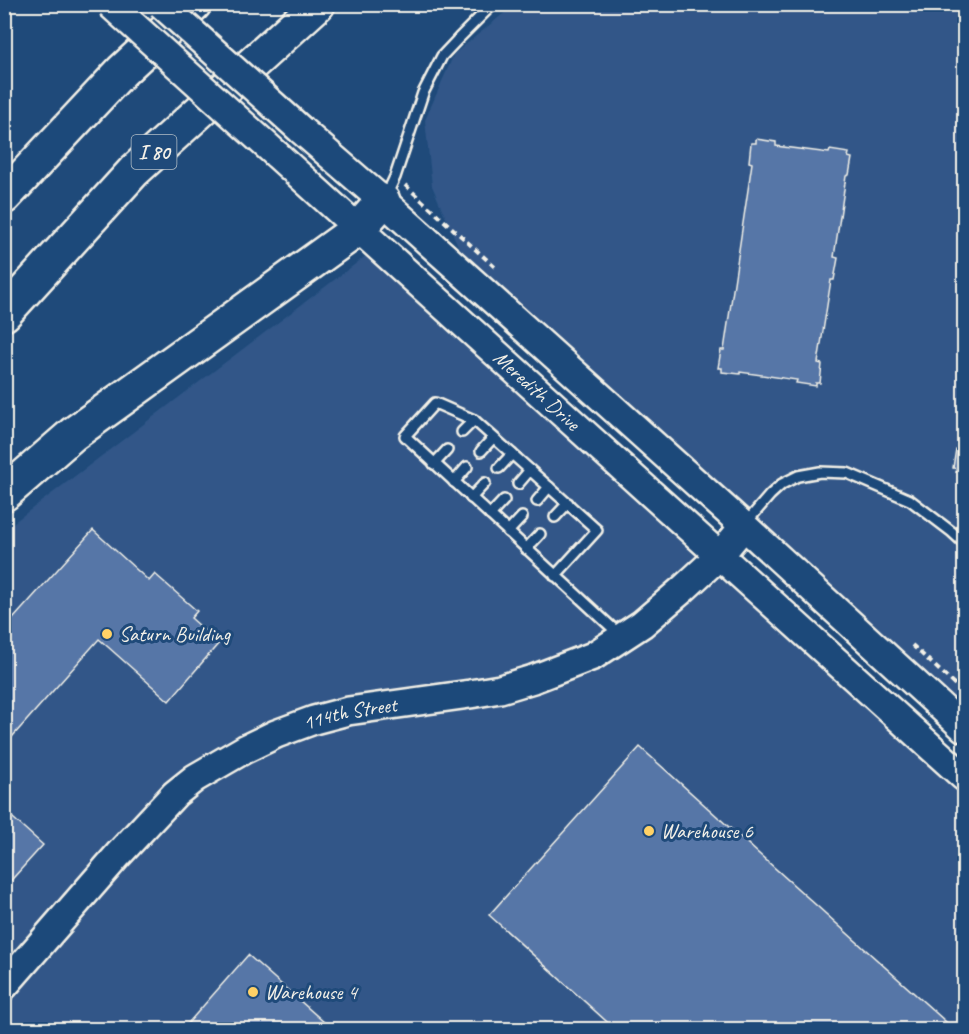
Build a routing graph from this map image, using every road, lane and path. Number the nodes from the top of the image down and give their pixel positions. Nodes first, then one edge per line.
1 (110, 4) edge
2 (161, 4) edge
3 (194, 4) edge
4 (318, 4) edge
5 (493, 4) edge
6 (4, 197) edge
7 (383, 201) junction
8 (358, 229) junction
9 (4, 314) edge
10 (474, 420) junction
11 (462, 432) dead end
12 (494, 438) junction
13 (447, 450) dead end
14 (481, 451) dead end
15 (512, 454) junction
16 (434, 464) junction
17 (467, 467) dead end
18 (499, 468) dead end
19 (530, 470) junction
20 (454, 482) junction
21 (484, 483) dead end
22 (518, 484) dead end
23 (549, 487) junction
24 (4, 494) edge
25 (471, 498) junction
26 (504, 500) dead end
27 (537, 501) dead end
28 (568, 503) junction
29 (490, 515) junction
30 (522, 517) dead end
31 (555, 517) dead end
32 (744, 526) junction
33 (508, 532) junction
34 (540, 534) dead end
35 (964, 543) edge
36 (526, 549) junction
37 (720, 555) junction
38 (555, 576) junction
39 (622, 637) junction
40 (964, 728) edge
41 (964, 777) edge
42 (4, 986) edge

1 - 8 main road, Meredith Drive, bridge
2 - 7 main road, Meredith Drive, bridge
3 - 6 highway
4 - 9 highway, I 80
5 - 7 lane
7 - 8 highway
7 - 32 main road, Meredith Drive
8 - 24 highway
8 - 37 main road, Meredith Drive
10 - 11 lane
10 - 12 lane
10 - 16 lane
12 - 14 lane
12 - 15 lane
13 - 16 lane
15 - 18 lane
15 - 19 lane
16 - 20 lane
17 - 20 lane
19 - 22 lane
19 - 23 lane
20 - 25 lane
21 - 25 lane
23 - 27 lane
23 - 28 lane
25 - 29 lane
26 - 29 lane
28 - 31 lane
28 - 38 lane
29 - 33 lane
30 - 33 lane
32 - 35 lane
32 - 37 main road, 114th Street
32 - 40 main road, Meredith Drive
33 - 36 lane
34 - 36 lane
36 - 38 lane
37 - 39 main road, 114th Street
37 - 41 main road, Meredith Drive
38 - 39 lane
39 - 42 main road, 114th Street

